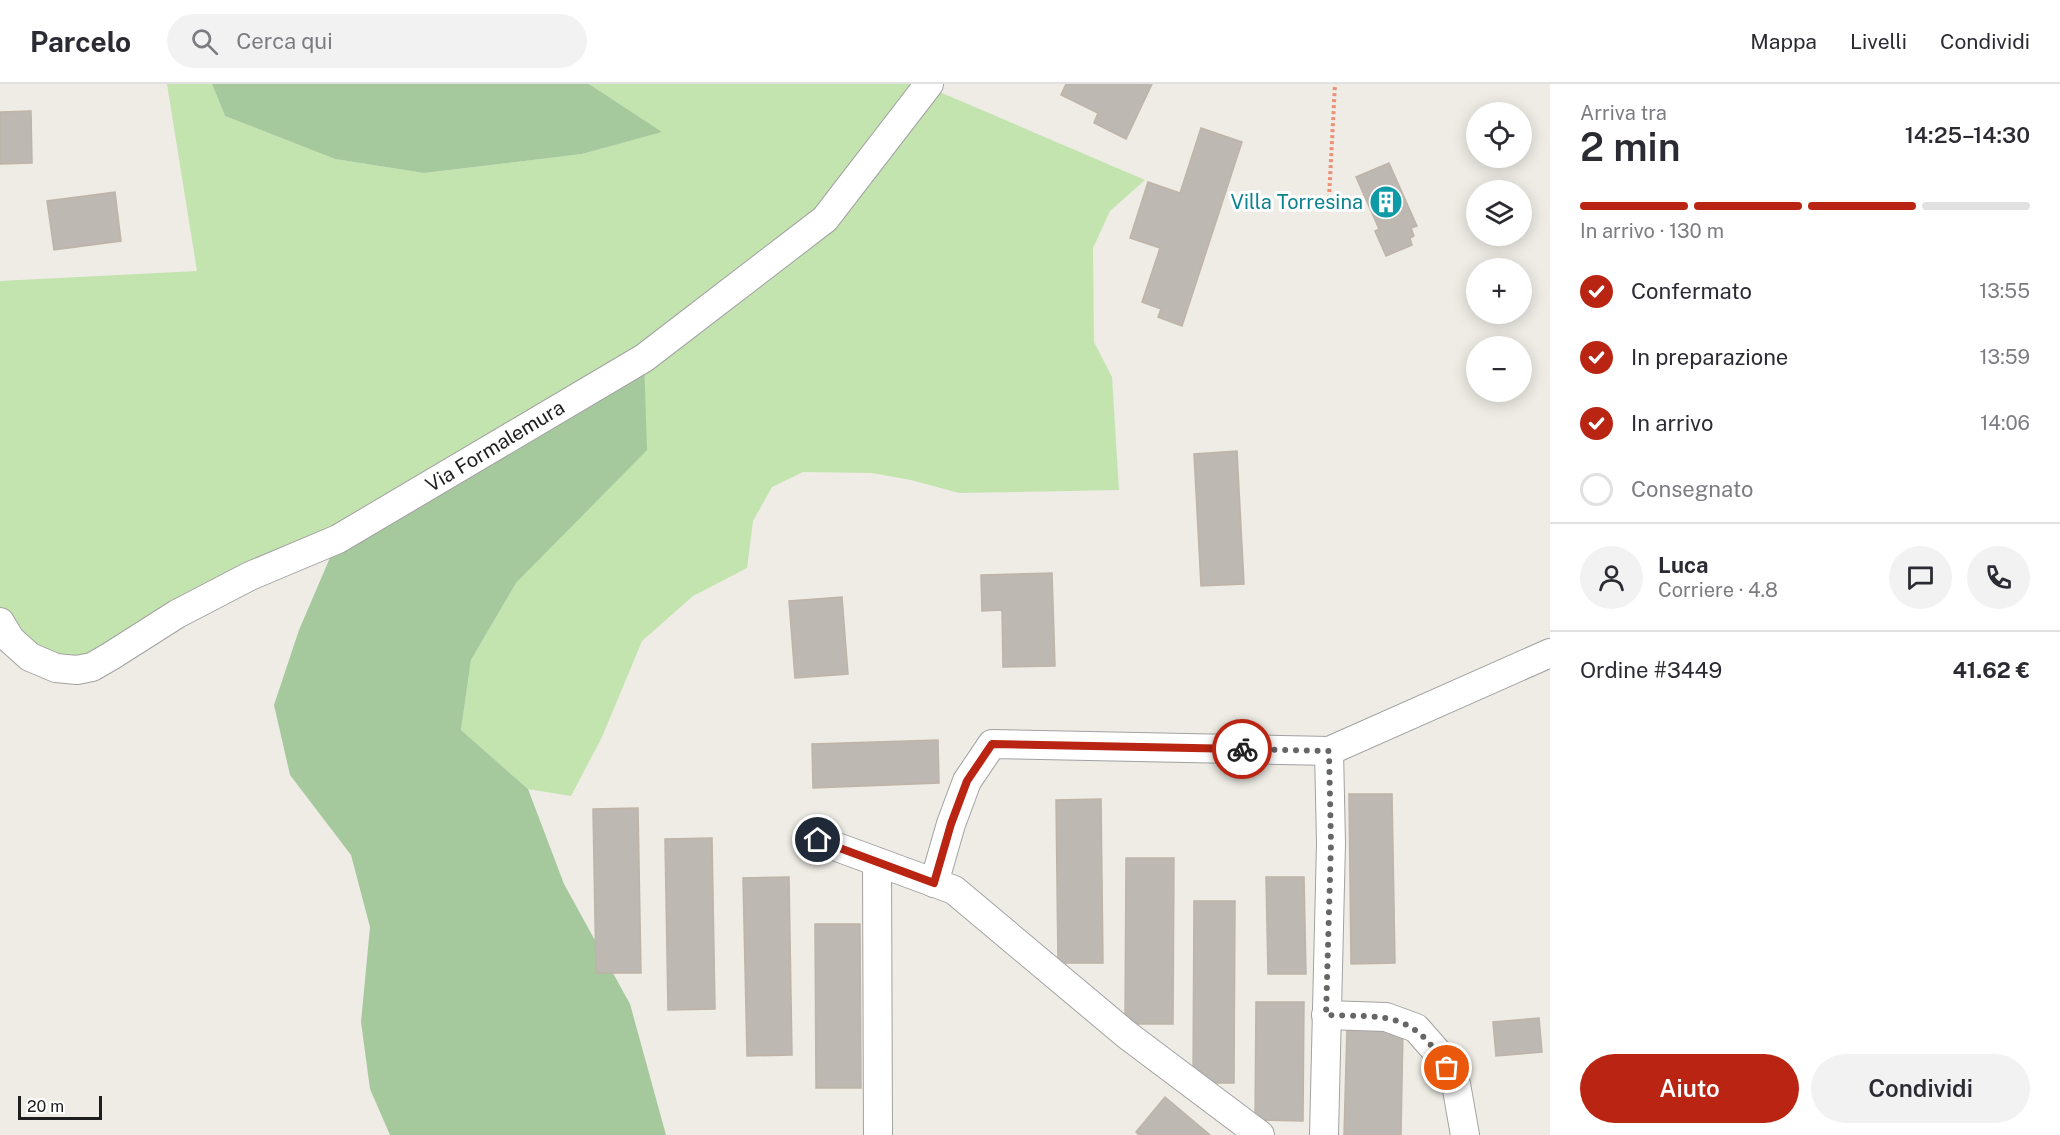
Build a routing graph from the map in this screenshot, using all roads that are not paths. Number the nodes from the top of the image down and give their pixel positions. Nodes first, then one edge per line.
1 (929, 84) edge
2 (0, 622) edge
3 (1550, 653) edge
4 (1329, 751) junction
5 (818, 840) dead end
6 (877, 862) junction
7 (934, 883) junction
8 (1326, 1015) junction
9 (878, 1135) edge
10 (1260, 1135) edge
11 (1323, 1135) edge
12 (1465, 1135) edge

1 - 2 street, Via Formalemura
3 - 4 street
4 - 7 street
4 - 8 street
5 - 6 street
6 - 7 street
6 - 9 street
7 - 10 street
8 - 11 street
8 - 12 street

